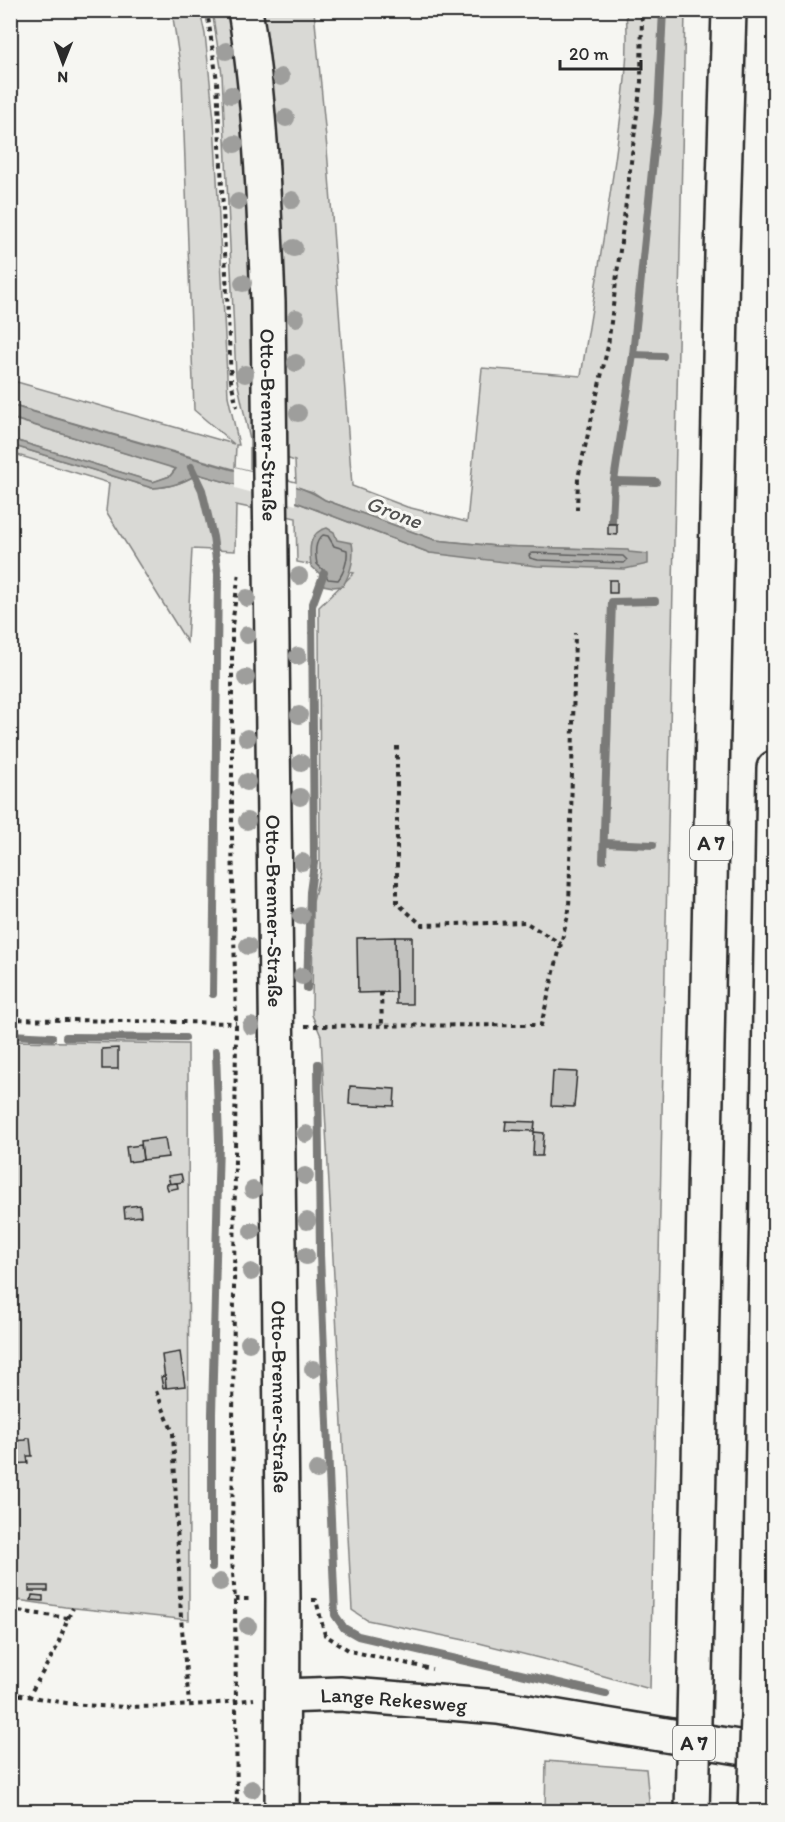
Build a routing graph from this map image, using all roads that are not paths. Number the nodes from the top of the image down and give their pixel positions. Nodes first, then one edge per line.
1 (245, 10) edge
2 (729, 10) edge
3 (774, 768) edge
4 (283, 1696) junction
5 (774, 1753) edge
6 (282, 1812) edge
7 (693, 1812) edge
8 (755, 1812) edge

1 - 4 main road, Otto-Brenner-Straße
2 - 7 main road, A 7, bridge
3 - 8 main road, bridge
4 - 5 main road, Lange Rekesweg
4 - 6 main road, Otto-Brenner-Straße

